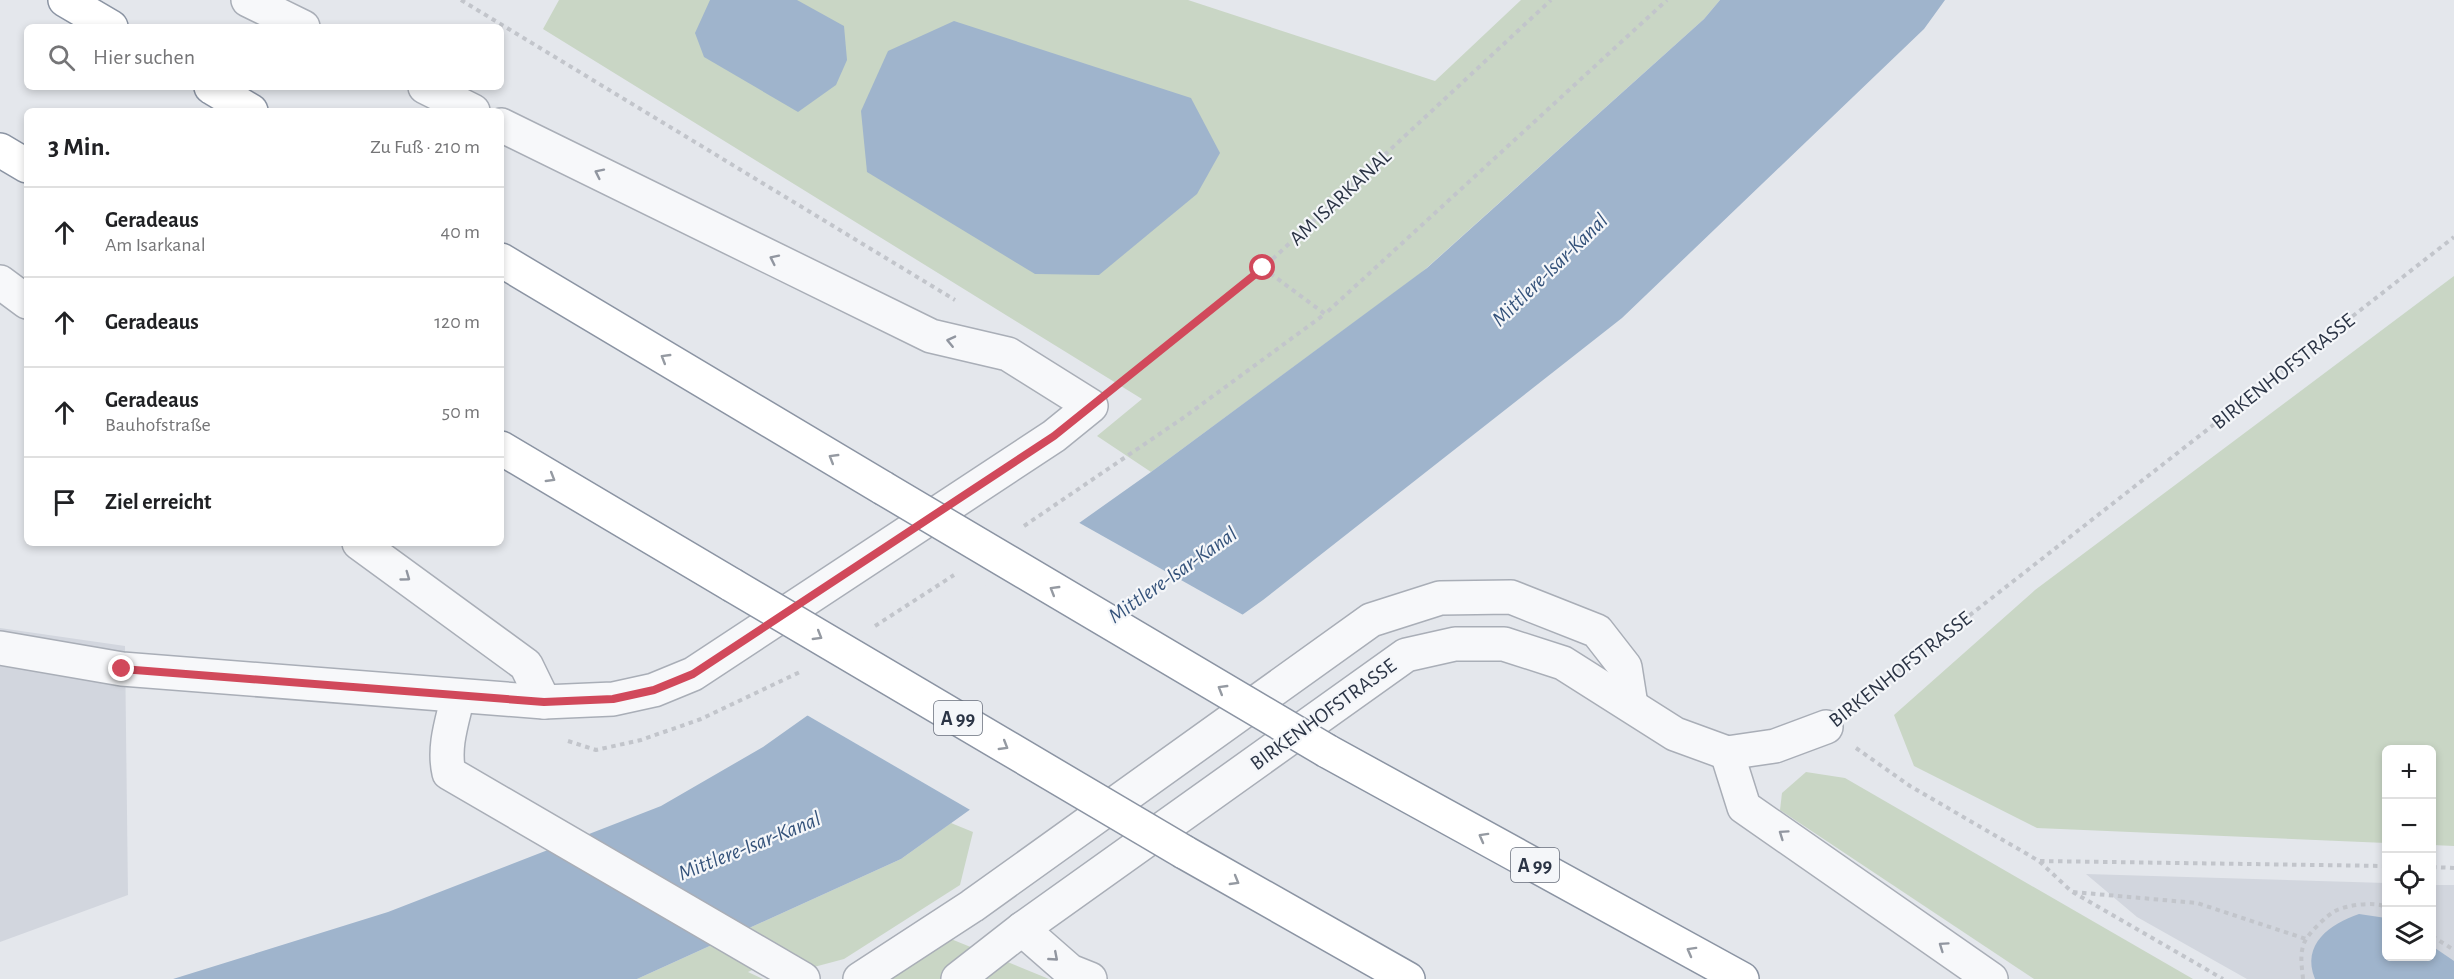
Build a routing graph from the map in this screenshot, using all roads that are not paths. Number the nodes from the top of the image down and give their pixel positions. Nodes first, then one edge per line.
1 (65, 0) edge
2 (248, 0) edge
3 (106, 24) edge
4 (297, 24) edge
5 (216, 90) edge
6 (431, 90) edge
7 (246, 108) edge
8 (467, 108) edge
9 (504, 126) edge
10 (0, 150) edge
11 (24, 164) edge
12 (504, 262) edge
13 (0, 282) edge
14 (24, 300) edge
15 (504, 450) edge
16 (363, 546) edge
17 (0, 648) edge
18 (458, 696) junction
19 (544, 702) junction
20 (1631, 705) junction
21 (1826, 727) road end
22 (1727, 753) junction
23 (1022, 929) junction
24 (803, 979) edge
25 (860, 979) edge
26 (958, 979) edge
27 (1090, 979) edge
28 (1408, 979) edge
29 (1742, 979) edge
30 (1990, 979) edge

1 - 3 highway
2 - 4 street
5 - 7 highway
6 - 8 street
19 -> 9 street
10 - 11 highway
29 -> 12 highway, A 99, bridge
13 - 14 street
15 -> 28 highway, A 99, bridge
16 -> 19 street
17 - 18 street
18 - 19 street
18 - 24 street
20 - 22 street, BIRKENHOFSTRASSE
20 - 23 street, BIRKENHOFSTRASSE
20 - 25 street
21 - 22 street, BIRKENHOFSTRASSE
30 -> 22 street
23 - 26 street, BIRKENHOFSTRASSE
23 -> 27 street

